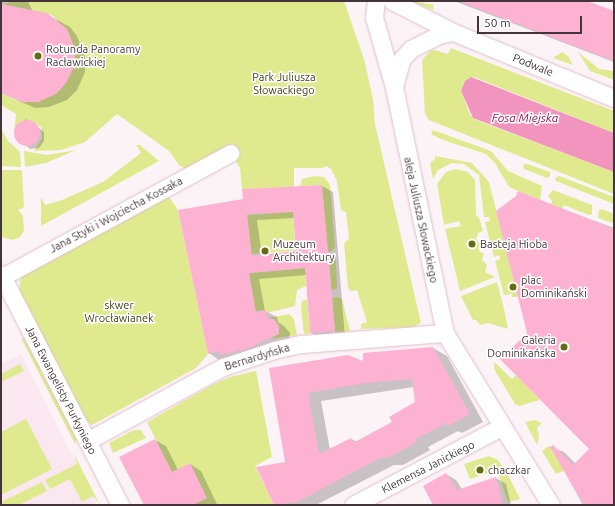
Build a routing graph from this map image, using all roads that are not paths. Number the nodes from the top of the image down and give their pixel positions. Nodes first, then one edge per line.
1 (376, 1) edge
2 (392, 1) edge
3 (454, 32) junction
4 (394, 87) junction
5 (614, 98) edge
6 (230, 153) dead end
7 (2, 276) edge
8 (6, 296) edge
9 (445, 333) junction
10 (501, 427) junction
11 (87, 441) junction
12 (120, 505) edge
13 (353, 505) edge
14 (551, 505) edge

1 - 4 street, aleja Juliusza Słowackiego
2 - 3 street, Podwale
3 - 4 street
3 - 5 street, Podwale
4 - 9 street, aleja Juliusza Słowackiego
6 - 7 street, Jana Styki i Wojciecha Kossaka
7 - 8 street, Jana Ewangelisty Purkyniego
8 - 11 street, Jana Ewangelisty Purkyniego
9 - 10 street, aleja Juliusza Słowackiego
9 - 11 street, Bernardyńska
10 - 13 street, Klemensa Janickiego
10 - 14 street
11 - 12 street, Jana Ewangelisty Purkyniego

